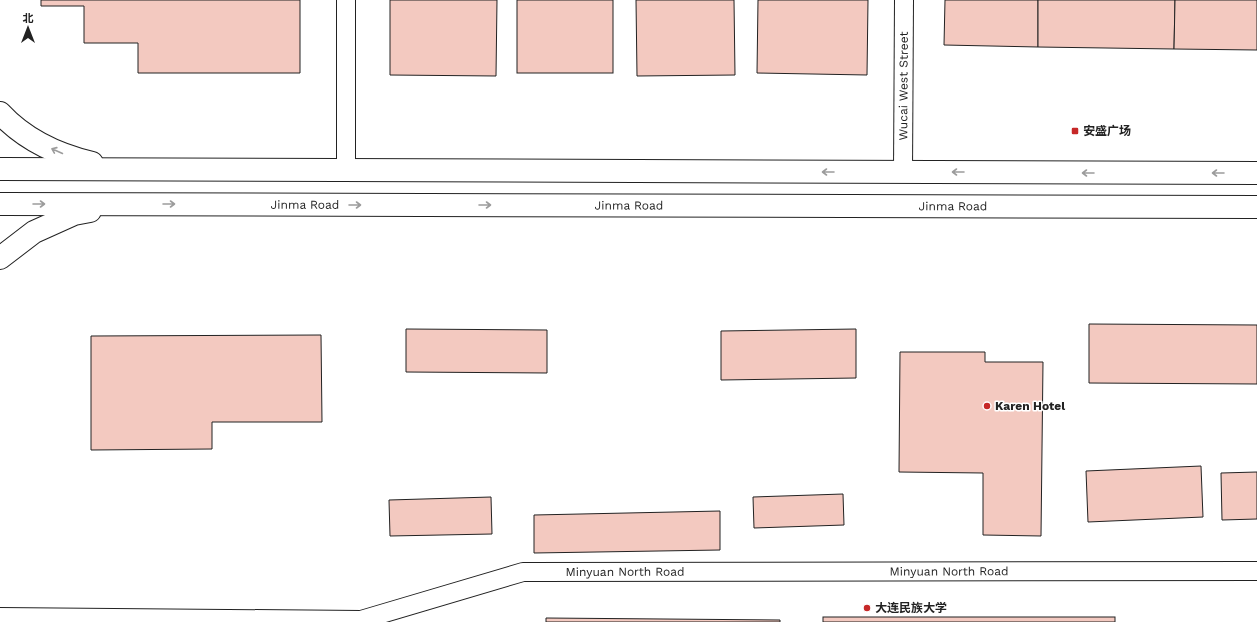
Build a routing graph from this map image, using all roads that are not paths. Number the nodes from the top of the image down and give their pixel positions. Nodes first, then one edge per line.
1 (346, 0) edge
2 (904, 0) edge
3 (0, 113) edge
4 (0, 169) edge
5 (121, 170) junction
6 (346, 170) junction
7 (903, 172) junction
8 (1257, 173) edge
9 (0, 204) edge
10 (123, 204) junction
11 (1257, 207) edge
12 (0, 258) edge
13 (1257, 571) edge
14 (0, 617) edge

1 - 6 street
2 - 7 street, Wucai West Street
5 -> 3 main road
4 - 5 main road
5 - 6 main road
7 -> 6 main road
8 -> 7 main road
9 -> 10 main road, Jinma Road
10 -> 11 main road, Jinma Road
10 - 12 main road
13 - 14 street, Minyuan North Road

